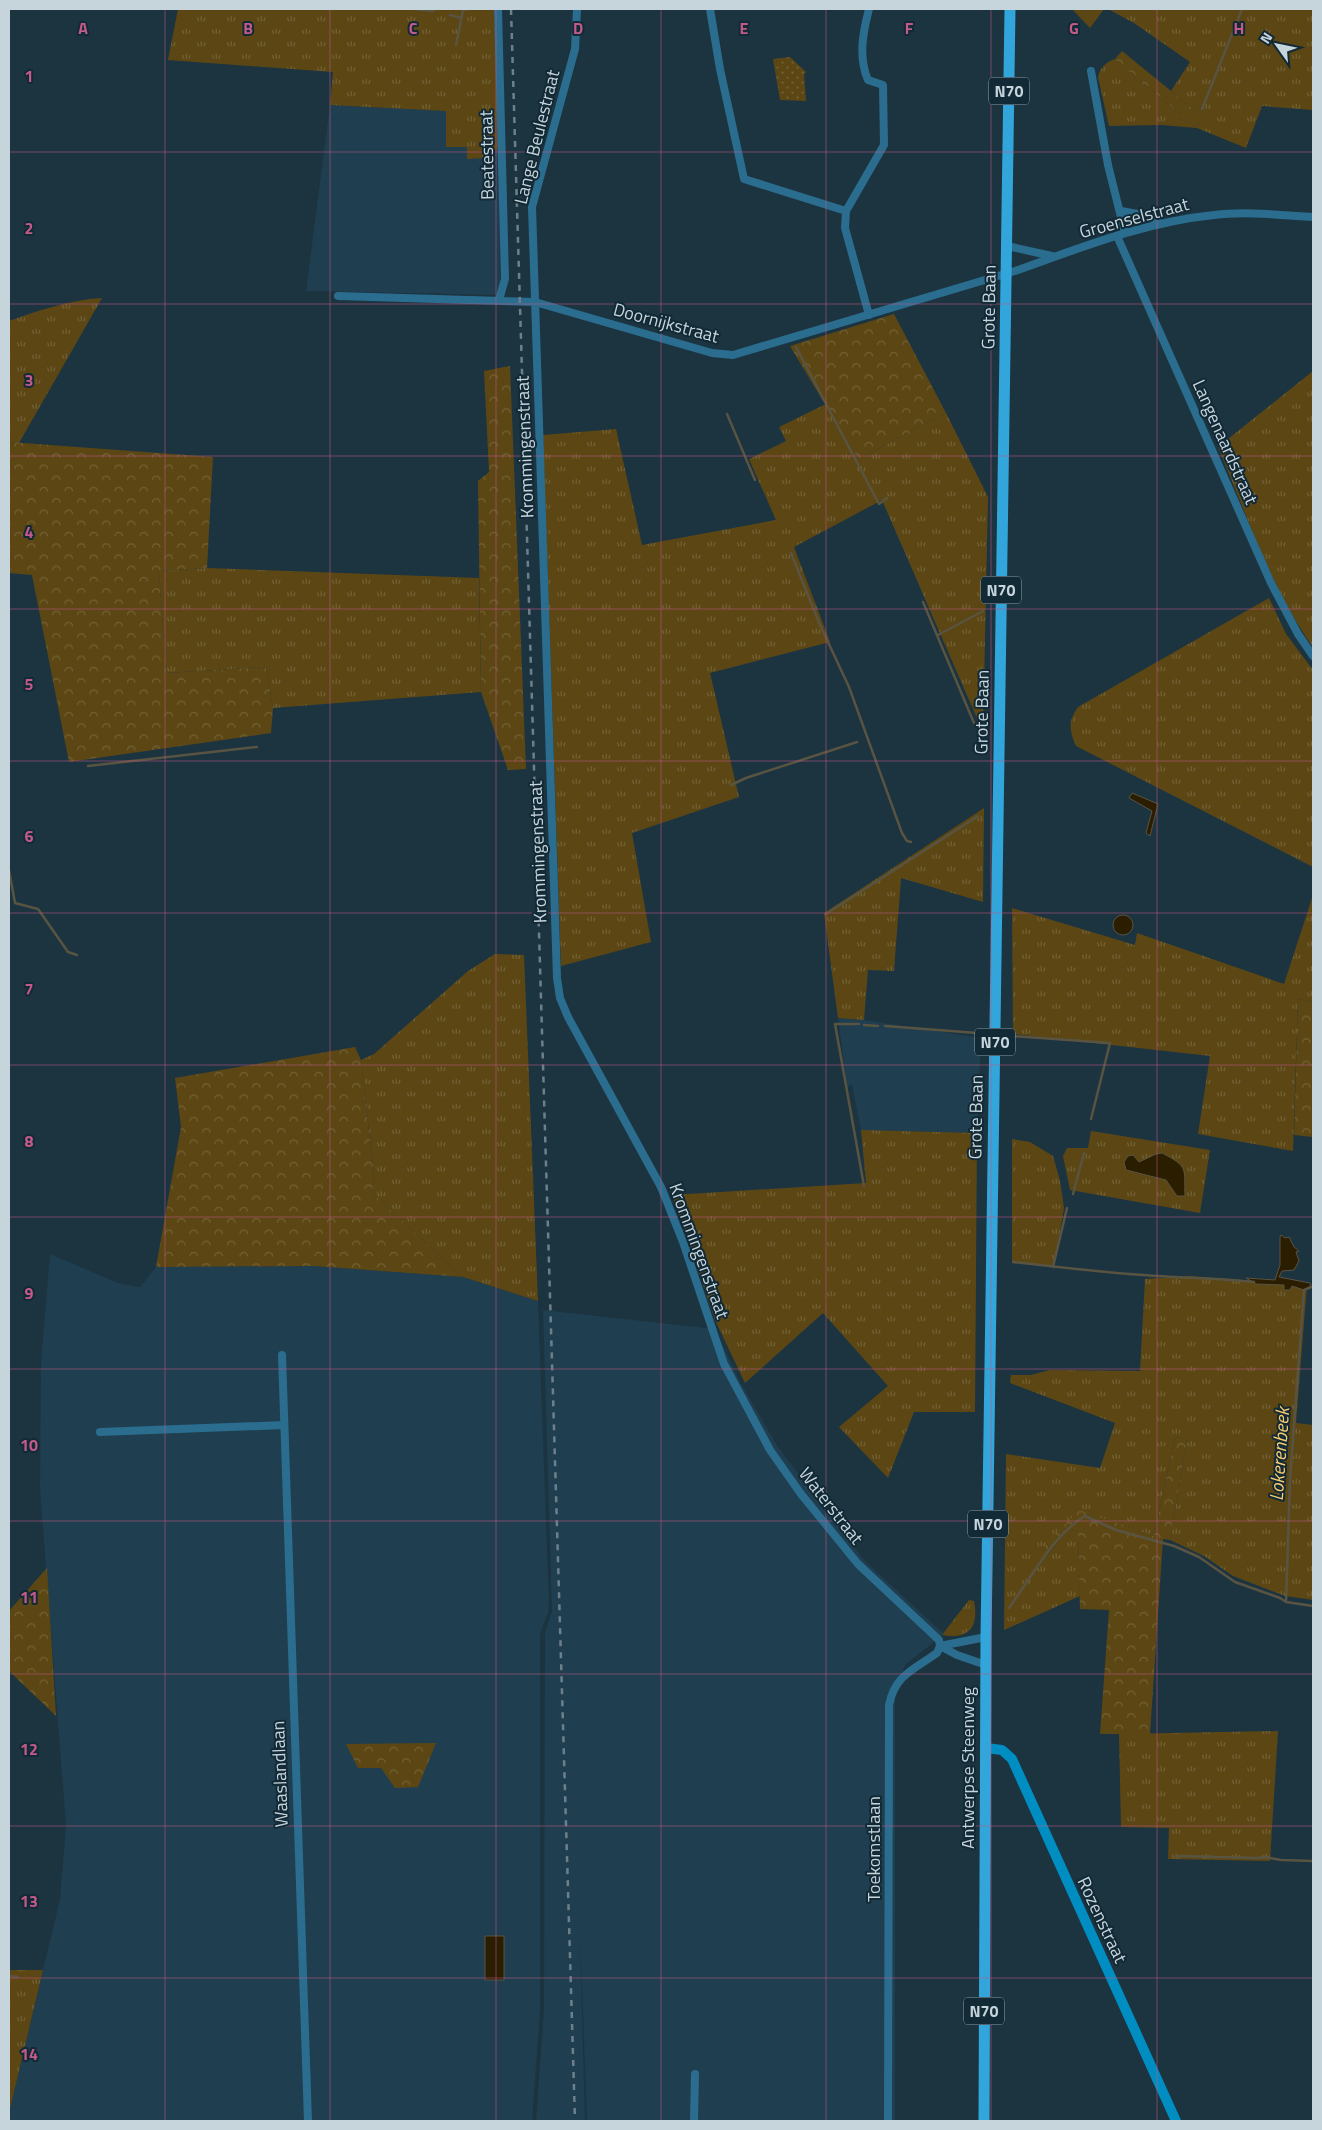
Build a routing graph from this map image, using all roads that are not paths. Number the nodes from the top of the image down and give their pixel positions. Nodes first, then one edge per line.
1 (498, 9) edge
2 (577, 9) edge
3 (710, 9) edge
4 (869, 9) edge
5 (1010, 9) edge
6 (1091, 71) dead end
7 (846, 211) junction
8 (1121, 211) junction
9 (1313, 217) edge
10 (1159, 224) junction
11 (1125, 233) junction
12 (1117, 236) junction
13 (1007, 246) junction
14 (1054, 256) junction
15 (1007, 272) junction
16 (338, 296) dead end
17 (499, 300) junction
18 (535, 302) junction
19 (869, 315) junction
20 (1313, 656) edge
21 (282, 1355) dead end
22 (724, 1364) joint
23 (989, 1415) joint
24 (284, 1425) junction
25 (100, 1432) dead end
26 (986, 1637) junction
27 (940, 1646) junction
28 (986, 1666) junction
29 (986, 1748) junction
30 (695, 2074) dead end
31 (308, 2121) edge
32 (694, 2121) edge
33 (888, 2121) edge
34 (984, 2121) edge
35 (1176, 2121) edge

1 - 17 street, Beatestraat
2 - 18 street, Lange Beulestraat
3 - 7 street
4 - 7 street
5 - 13 main road, Grote Baan / N70
6 - 8 street
7 - 19 street
8 - 10 street
8 - 11 street
9 - 10 street, Groenselstraat
10 - 11 street, Groenselstraat
11 - 12 street, Groenselstraat
12 - 14 street, Groenselstraat
12 - 20 street, Langenaardstraat
13 - 14 street, Groenselstraat
13 - 15 main road, Grote Baan / N70
14 - 15 street, Groenselstraat
15 - 19 street, Doornijkstraat
15 - 23 main road, Grote Baan / N70
16 - 17 street, Doornijkstraat
17 - 18 street, Doornijkstraat
18 - 19 street, Doornijkstraat
18 - 22 street, Krommingenstraat
21 - 24 street, Waaslandlaan
22 - 27 street, Waterstraat
23 - 26 main road, Antwerpse Steenweg / N70
24 - 25 street
24 - 31 street, Waaslandlaan
26 - 27 street
26 - 28 main road, Antwerpse Steenweg / N70
27 - 28 street
27 - 33 street, Toekomstlaan
28 - 29 main road, Antwerpse Steenweg / N70
29 - 34 main road, Antwerpse Steenweg / N70
29 - 35 street, Rozenstraat
30 - 32 street

